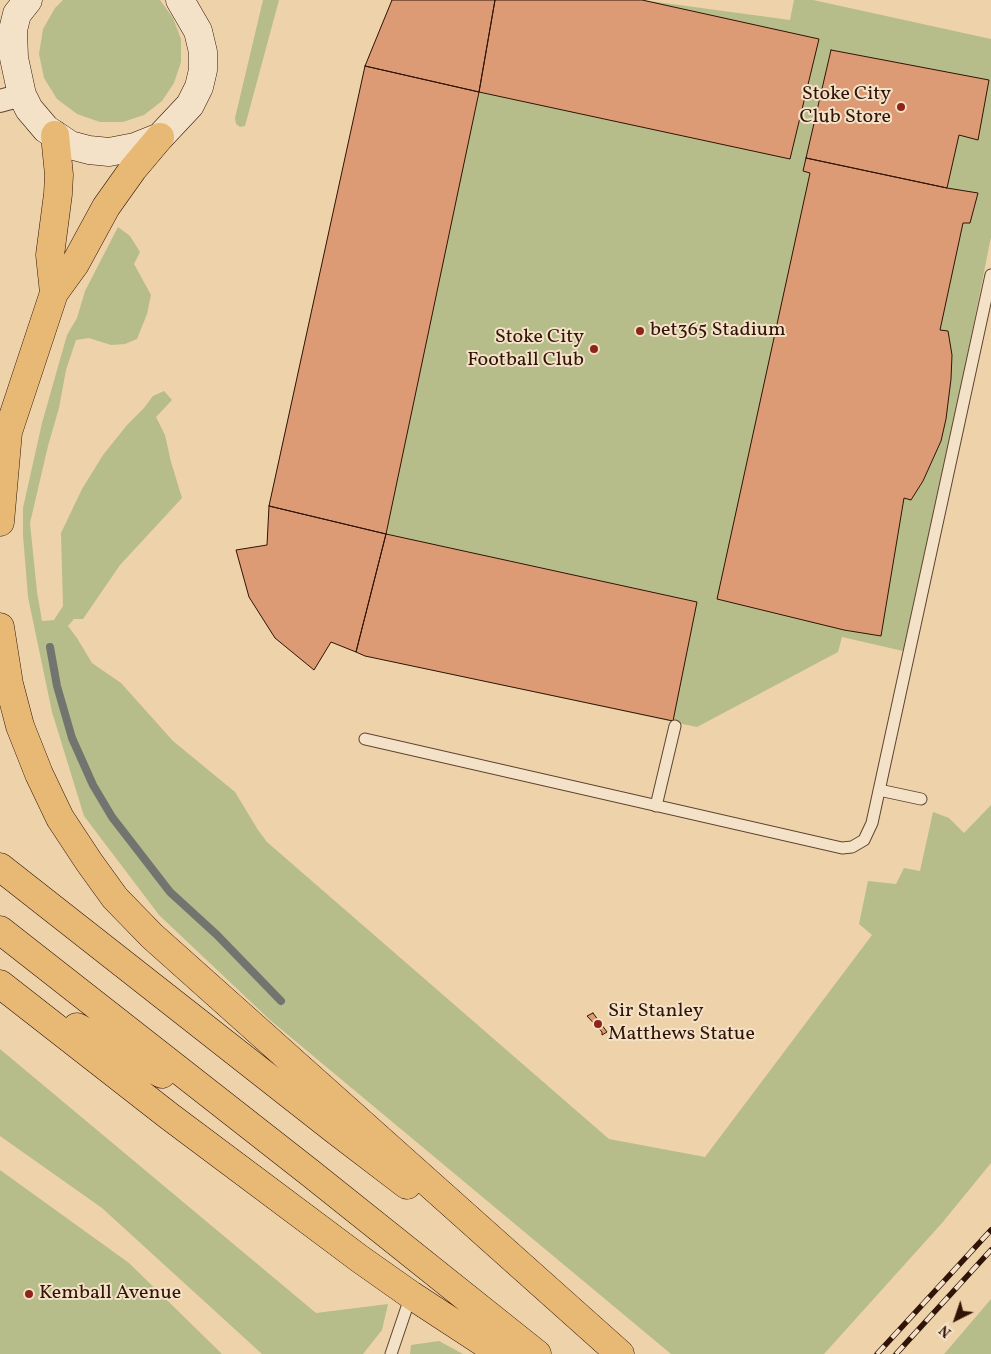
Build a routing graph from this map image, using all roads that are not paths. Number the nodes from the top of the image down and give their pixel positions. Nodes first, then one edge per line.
1 (8, 0) edge
2 (28, 0) edge
3 (180, 0) edge
4 (204, 0) edge
5 (13, 30) junction
6 (198, 31) junction
7 (11, 98) edge
8 (55, 135) junction
9 (160, 137) junction
10 (991, 275) edge
11 (54, 293) junction
12 (4, 438) edge
13 (0, 522) edge
14 (0, 627) edge
15 (675, 726) dead end
16 (365, 739) dead end
17 (879, 790) junction
18 (921, 799) dead end
19 (656, 806) junction
20 (0, 867) edge
21 (0, 930) edge
22 (0, 984) edge
23 (241, 1120) junction
24 (411, 1295) junction
25 (565, 1306) junction
26 (391, 1354) edge
27 (501, 1354) edge
28 (537, 1354) edge
29 (620, 1354) edge

1 - 5 main road
2 - 5 main road
3 - 6 main road
4 - 6 main road
5 - 7 main road
6 - 9 main road
7 - 8 main road
8 - 9 main road
8 - 11 highway
9 - 11 highway
10 - 17 lane
11 - 12 highway
12 - 13 highway
14 - 25 highway
15 - 19 lane
16 - 19 lane
17 - 18 lane
17 - 19 lane
20 - 25 highway
21 - 23 highway
22 - 23 highway
22 - 24 highway
23 - 28 highway
24 - 26 lane
24 - 27 highway
25 - 29 highway

